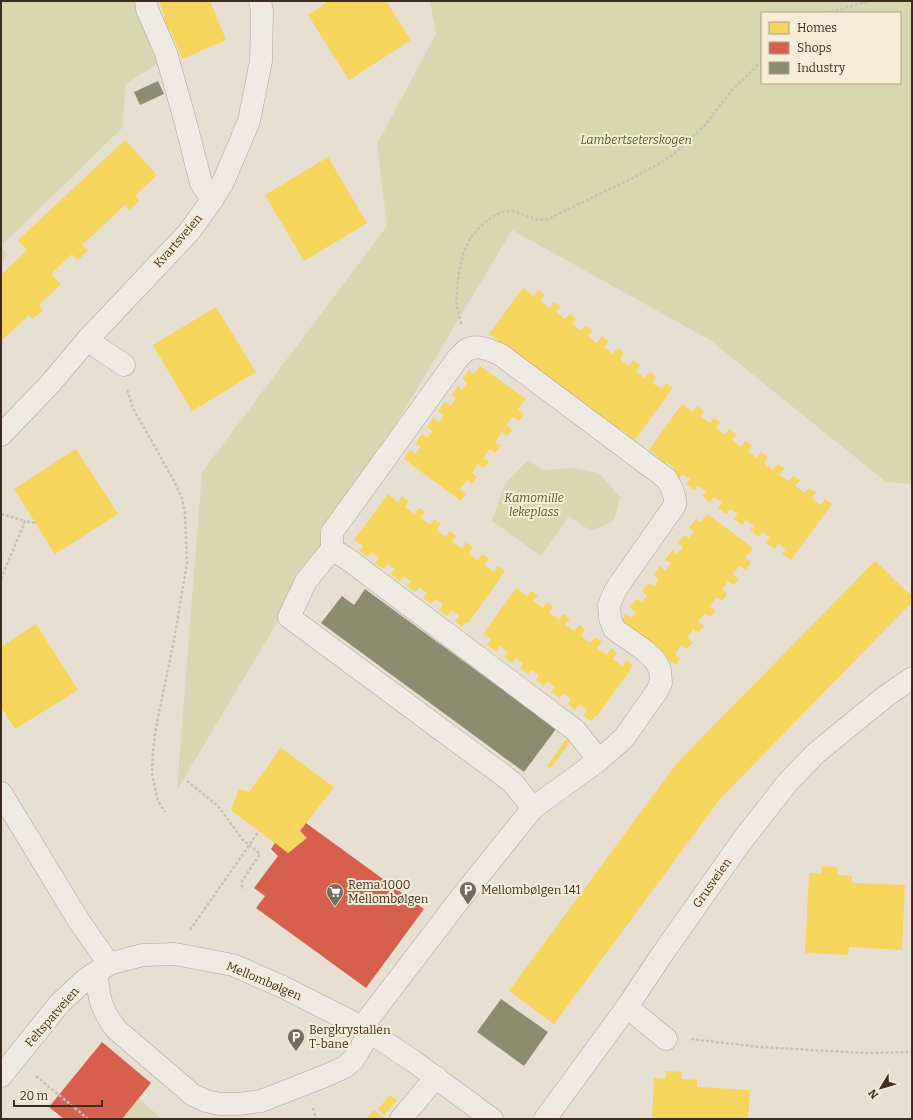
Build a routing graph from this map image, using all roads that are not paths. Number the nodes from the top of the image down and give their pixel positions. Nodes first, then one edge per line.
1 (146, 1) edge
2 (260, 1) edge
3 (212, 200) junction
4 (88, 339) junction
5 (124, 365) road end
6 (1, 435) edge
7 (332, 549) junction
8 (912, 678) edge
9 (599, 760) junction
10 (1, 794) edge
11 (533, 808) junction
12 (103, 968) junction
13 (627, 1007) junction
14 (366, 1030) junction
15 (666, 1039) road end
16 (1, 1076) edge
17 (436, 1077) junction
18 (401, 1119) edge
19 (492, 1119) edge
20 (545, 1119) edge

1 - 3 street
2 - 3 street, Kvartsveien
3 - 4 street, Kvartsveien
4 - 5 street
4 - 6 street, Kvartsveien
7 - 9 street
7 - 9 street
7 - 11 street
8 - 13 street, Grusveien
9 - 11 street
10 - 12 street
11 - 14 street
12 - 14 street, Mellombølgen
12 - 14 street
12 - 16 street, Feltspatveien
13 - 15 street
13 - 20 street, Grusveien
14 - 17 street, Mellombølgen
17 - 18 street
17 - 19 street, Mellombølgen

